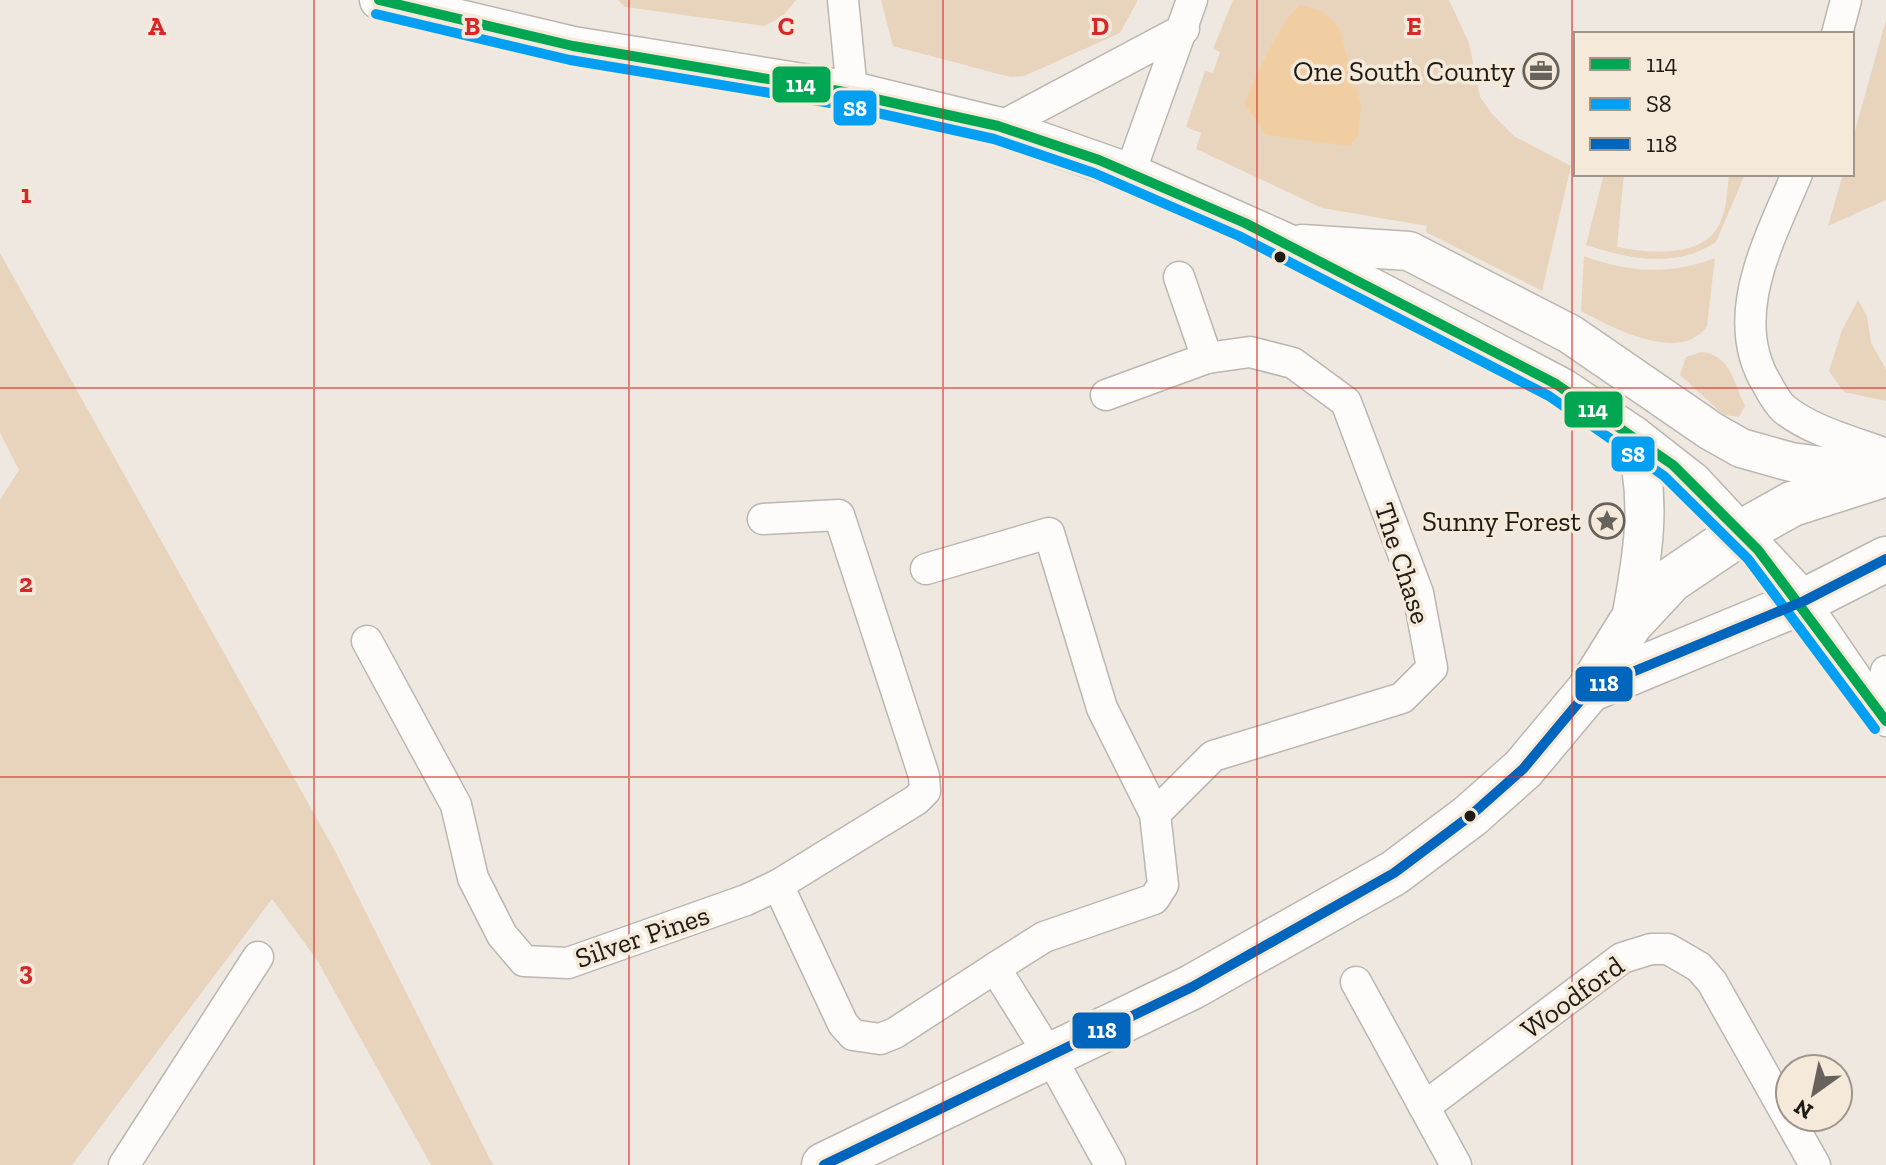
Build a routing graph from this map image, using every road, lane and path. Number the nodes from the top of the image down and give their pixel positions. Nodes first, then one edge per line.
1 (379, 0) edge
2 (843, 0) edge
3 (1846, 0) edge
4 (1188, 14) edge
5 (1838, 32) edge
6 (852, 91) junction
7 (1000, 127) junction
8 (1130, 173) junction
9 (1796, 176) edge
10 (1287, 243) junction
11 (1179, 277) dead end
12 (1207, 358) junction
13 (1106, 395) dead end
14 (1633, 435) junction
15 (1885, 467) edge
16 (763, 519) dead end
17 (1742, 532) junction
18 (1886, 559) edge
19 (926, 569) dead end
20 (1804, 601) junction
21 (1630, 624) junction
22 (367, 641) dead end
23 (1886, 671) edge
24 (1589, 690) junction
25 (1882, 715) edge
26 (1155, 814) junction
27 (778, 885) junction
28 (258, 957) dead end
29 (995, 968) junction
30 (1356, 982) dead end
31 (1050, 1056) junction
32 (1424, 1107) junction
33 (124, 1165) edge
34 (824, 1165) edge
35 (1110, 1165) edge
36 (1456, 1165) edge
37 (1815, 1165) edge

1 - 6 main road
2 - 6 street
3 - 5 street
4 - 7 street
4 - 8 street
6 - 7 main road
7 - 8 main road
8 - 10 main road
9 - 15 street
10 - 14 main road
10 - 15 main road
11 - 12 street
12 - 13 street, The Chase
12 - 26 street, The Chase
14 - 17 main road
14 - 21 main road
15 - 17 highway
16 - 27 street, Silver Pines
17 - 20 main road
17 - 21 highway
18 - 20 highway
19 - 26 street
20 - 24 highway
20 - 25 street
21 - 24 highway
22 - 27 street, Silver Pines
23 - 25 street
24 - 31 highway
26 - 29 street
27 - 29 street
28 - 33 street
29 - 31 street
30 - 32 street
31 - 34 highway
31 - 35 street
32 - 36 street
32 - 37 street, Woodford

